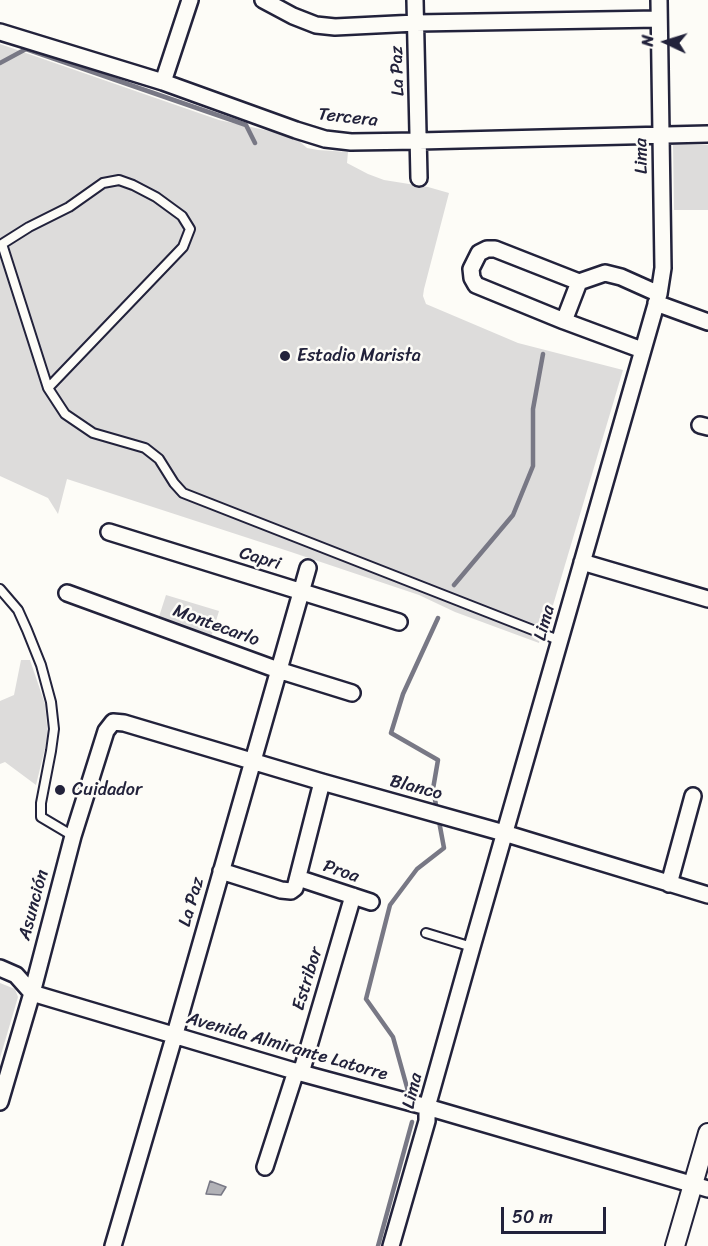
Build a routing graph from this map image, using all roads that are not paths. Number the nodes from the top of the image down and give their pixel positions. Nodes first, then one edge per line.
1 (190, 0) edge
2 (263, 0) edge
3 (415, 0) edge
4 (659, 0) edge
5 (659, 19) junction
6 (416, 23) junction
7 (0, 32) edge
8 (163, 82) junction
9 (708, 134) edge
10 (661, 136) junction
11 (419, 141) junction
12 (419, 178) dead end
13 (579, 282) junction
14 (658, 298) junction
15 (564, 321) junction
16 (708, 322) edge
17 (642, 350) junction
18 (48, 388) junction
19 (109, 532) dead end
20 (582, 562) junction
21 (308, 568) dead end
22 (0, 589) edge
23 (301, 592) junction
24 (67, 593) dead end
25 (708, 599) edge
26 (399, 622) dead end
27 (561, 640) junction
28 (278, 670) junction
29 (352, 693) dead end
30 (113, 722) joint
31 (254, 761) junction
32 (322, 782) junction
33 (693, 796) dead end
34 (504, 832) junction
35 (73, 836) junction
36 (221, 871) junction
37 (669, 884) junction
38 (295, 885) junction
39 (708, 895) edge
40 (353, 897) junction
41 (370, 902) dead end
42 (426, 933) dead end
43 (472, 947) junction
44 (0, 968) edge
45 (32, 993) junction
46 (175, 1034) junction
47 (298, 1072) junction
48 (0, 1102) edge
49 (427, 1107) junction
50 (708, 1133) edge
51 (265, 1167) dead end
52 (700, 1187) edge
53 (113, 1246) edge
54 (392, 1246) edge
55 (675, 1246) edge

1 - 8 street
2 - 6 street
3 - 6 street, La Paz
4 - 5 street, Lima
5 - 6 street
5 - 10 street, Lima
6 - 11 street, La Paz
7 - 8 street, Tercera
8 - 11 street, Tercera
9 - 10 street, Tercera
10 - 11 street, Tercera
10 - 14 street, Lima
11 - 12 street, La Paz
13 - 14 street
13 - 15 street
13 - 15 street
14 - 16 street
14 - 17 street, Lima
15 - 17 street
17 - 20 street, Lima
18 - 18 lane
18 - 27 lane
19 - 23 street, Capri
20 - 25 street
20 - 27 street, Lima
21 - 23 street, La Paz
22 - 35 lane
23 - 26 street, Capri
23 - 28 street, La Paz
24 - 28 street, Montecarlo
27 - 34 street, Lima
28 - 29 street, Montecarlo
28 - 31 street, La Paz
30 - 31 street, Blanco
30 - 35 street, Asunción
31 - 32 street, Blanco
31 - 36 street, La Paz
32 - 34 street, Blanco
32 - 38 street
33 - 37 street
34 - 37 street, Blanco
34 - 43 street, Lima
35 - 45 street, Asunción
36 - 38 street, Proa
36 - 46 street, La Paz
37 - 39 street, Blanco
38 - 40 street, Proa
40 - 41 street, Proa
40 - 47 street, Estribor
42 - 43 lane
43 - 49 street, Lima
44 - 45 street, Avenida Almirante Latorre
45 - 46 street, Avenida Almirante Latorre
45 - 48 street, Asunción
46 - 47 street, Avenida Almirante Latorre
46 - 53 street, La Paz
47 - 49 street, Avenida Almirante Latorre
47 - 51 street, Estribor
49 - 52 street, Avenida Almirante Latorre
49 - 54 street, Lima
50 - 52 street
52 - 55 street

